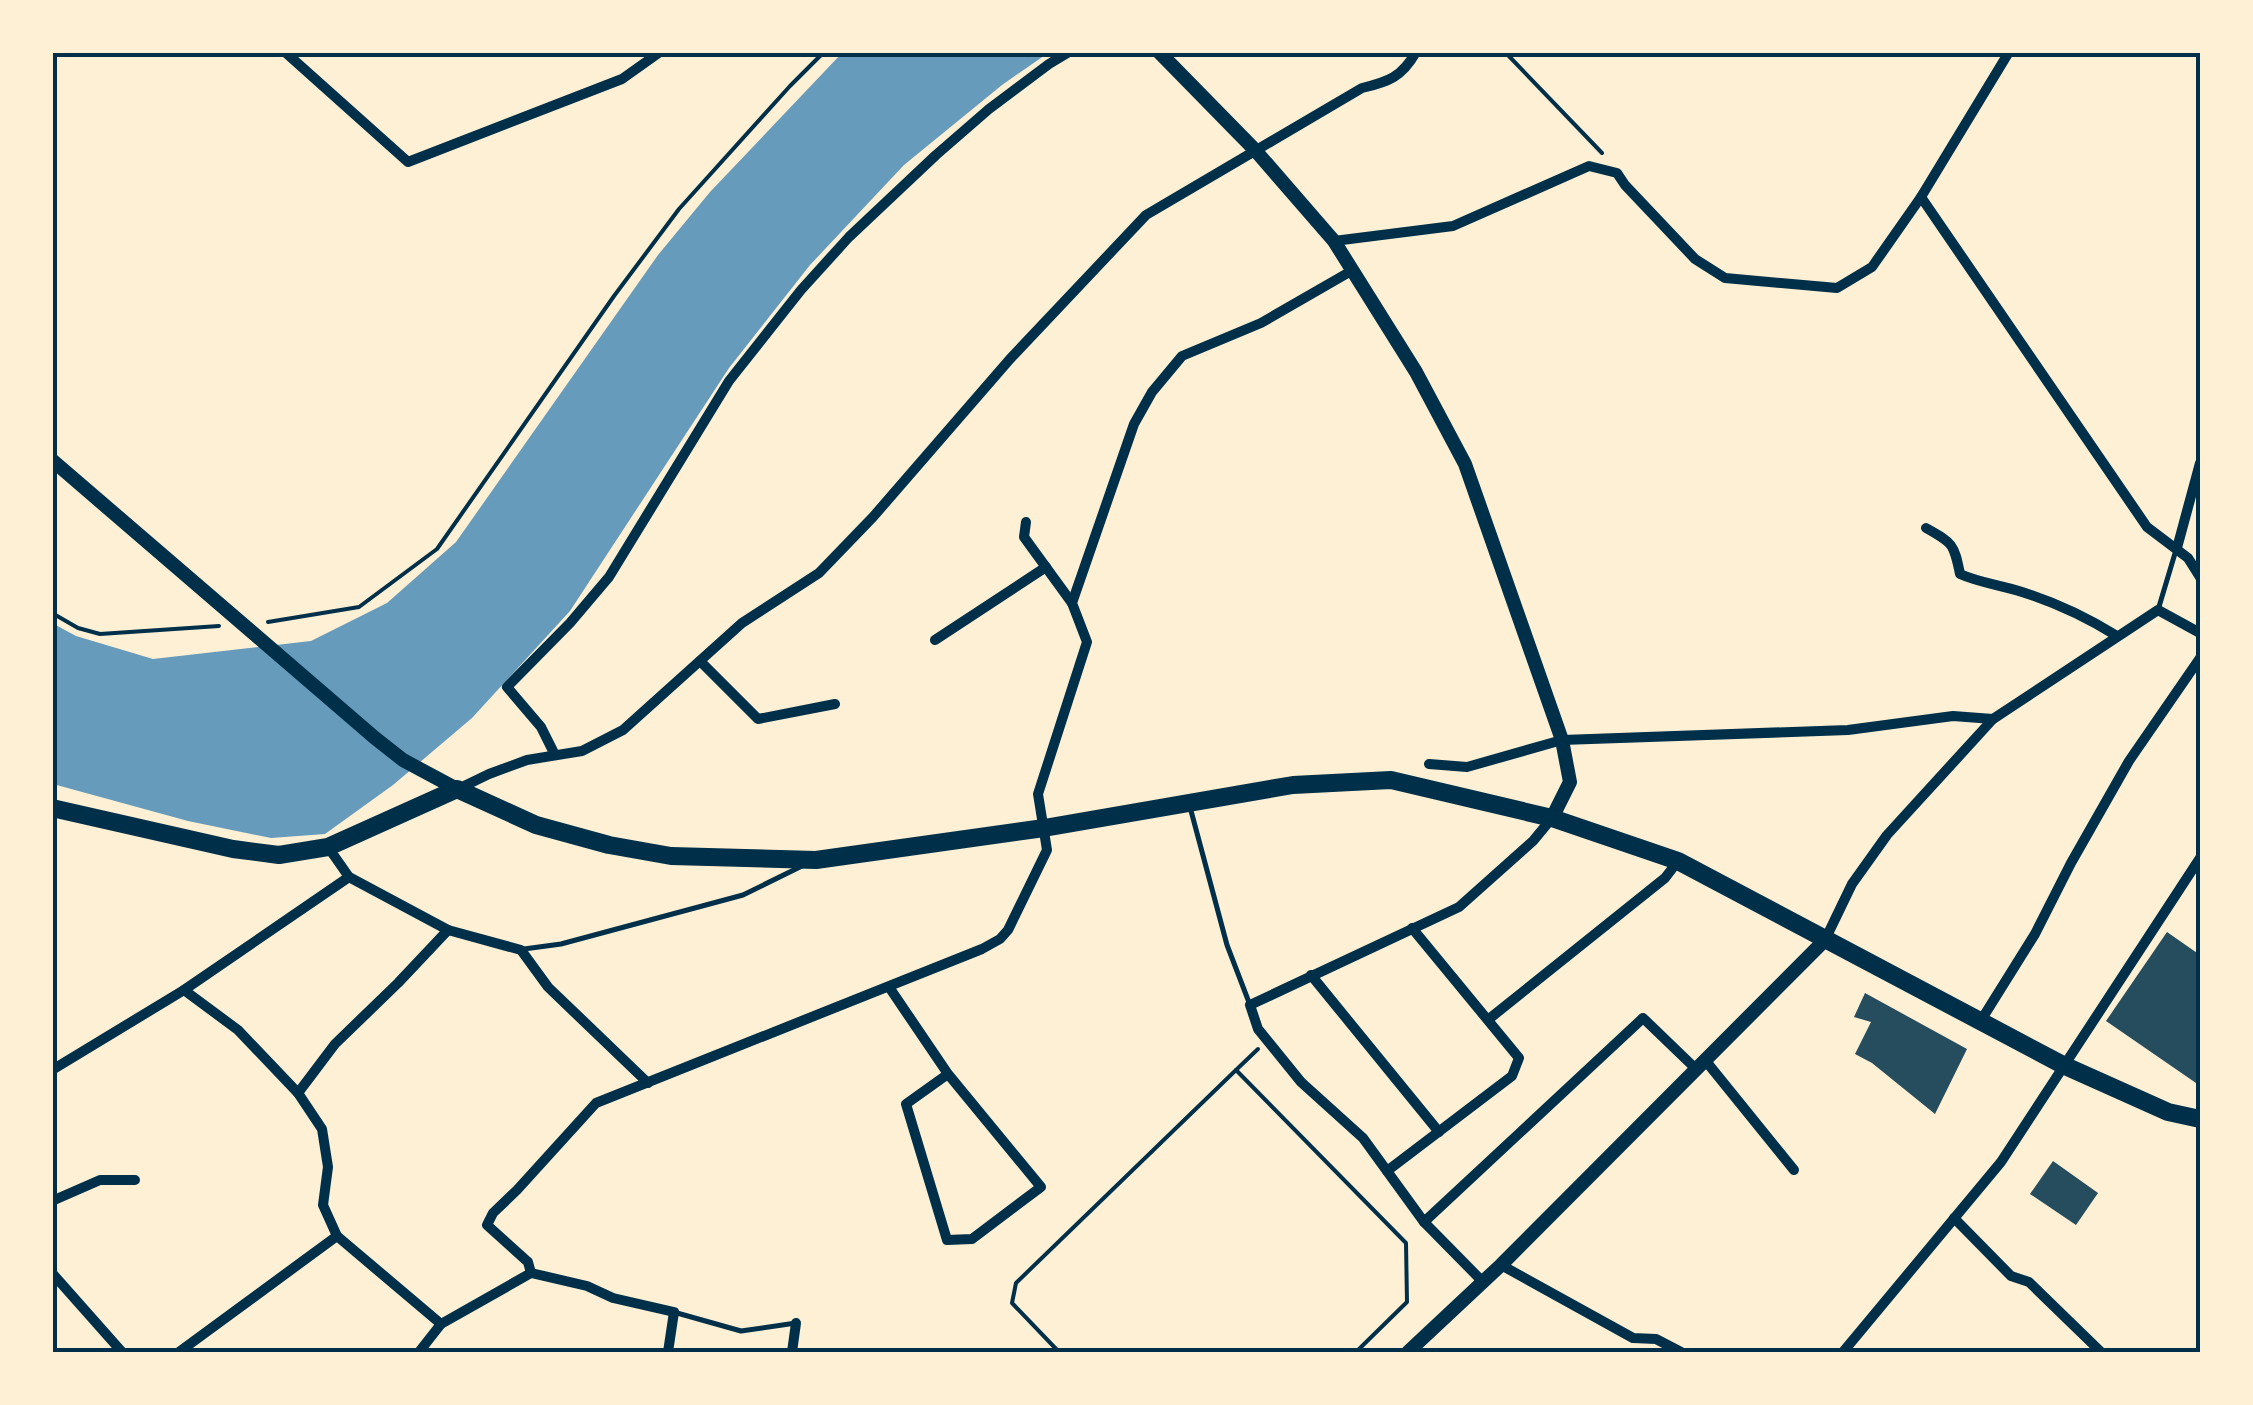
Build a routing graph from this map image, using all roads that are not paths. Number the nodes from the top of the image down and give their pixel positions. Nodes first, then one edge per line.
1 (285, 52) edge
2 (660, 52) edge
3 (1068, 52) edge
4 (1158, 52) edge
5 (1416, 52) edge
6 (2010, 52) edge
7 (1254, 150) junction
8 (1921, 197) junction
9 (1334, 241) junction
10 (1353, 270) junction
11 (52, 460) edge
12 (2200, 463) edge
13 (1026, 522) dead end
14 (1926, 528) dead end
15 (2177, 548) junction
16 (1046, 567) junction
17 (2200, 577) edge
18 (1072, 602) junction
19 (2158, 610) junction
20 (2200, 633) edge
21 (2117, 636) junction
22 (935, 640) dead end
23 (2200, 658) edge
24 (700, 661) junction
25 (836, 704) dead end
26 (1993, 720) junction
27 (1562, 740) junction
28 (556, 755) junction
29 (1429, 764) dead end
30 (457, 789) junction
31 (1188, 802) junction
32 (52, 808) edge
33 (1552, 818) junction
34 (1044, 828) junction
35 (328, 848) junction
36 (2200, 858) edge
37 (816, 860) junction
38 (1678, 862) junction
39 (349, 878) junction
40 (1412, 928) junction
41 (448, 930) junction
42 (1825, 940) junction
43 (521, 950) junction
44 (1311, 976) junction
45 (889, 986) junction
46 (184, 990) junction
47 (1250, 1005) junction
48 (1489, 1019) junction
49 (1980, 1022) junction
50 (1701, 1064) junction
51 (2063, 1065) junction
52 (52, 1070) edge
53 (948, 1074) junction
54 (648, 1084) junction
55 (298, 1093) junction
56 (2200, 1120) edge
57 (1438, 1132) junction
58 (1794, 1170) dead end
59 (1388, 1172) junction
60 (134, 1180) dead end
61 (52, 1201) edge
62 (1954, 1218) junction
63 (1424, 1222) junction
64 (337, 1236) junction
65 (1501, 1265) junction
66 (52, 1273) edge
67 (531, 1273) junction
68 (1482, 1281) junction
69 (674, 1312) junction
70 (796, 1323) joint
71 (441, 1324) junction
72 (122, 1352) edge
73 (178, 1352) edge
74 (419, 1352) edge
75 (668, 1352) edge
76 (792, 1352) edge
77 (1408, 1352) edge
78 (1680, 1352) edge
79 (1844, 1352) edge
80 (2102, 1352) edge

1 - 2 street
3 - 28 street
4 - 7 street
5 - 7 street
6 - 8 street
7 - 9 street
7 - 24 street
8 - 9 street
8 - 15 street
9 - 10 street
10 - 18 street
10 - 27 street
11 - 30 street
12 - 15 street
13 - 16 street
14 - 21 street
15 - 17 street
15 - 19 lane
16 - 18 street
16 - 22 street
18 - 34 street
19 - 20 street
19 - 21 street
21 - 26 street
23 - 49 street
24 - 25 street
24 - 28 street
26 - 27 street
26 - 42 street
27 - 29 street
27 - 33 street
28 - 30 street
30 - 35 main road
30 - 37 main road
31 - 33 main road
31 - 34 main road
31 - 47 lane
32 - 35 main road
33 - 38 main road
33 - 40 street
34 - 37 main road
34 - 45 street
35 - 39 street
36 - 51 street
37 - 43 lane
38 - 42 main road
38 - 48 street
39 - 41 street
39 - 46 street
40 - 44 street
40 - 48 street
41 - 43 street
41 - 55 street
42 - 49 main road
42 - 50 street
43 - 54 street
44 - 47 street
44 - 57 street
45 - 53 street
45 - 54 street
46 - 52 street
46 - 55 street
47 - 59 street
48 - 57 street
49 - 51 main road
50 - 58 street
50 - 63 street
50 - 65 street
51 - 56 main road
51 - 62 street
53 - 53 street
54 - 67 street
55 - 64 street
57 - 59 street
59 - 63 street
60 - 61 street
62 - 79 street
62 - 80 street
63 - 68 street
64 - 71 street
64 - 73 street
65 - 68 street
65 - 78 street
66 - 72 street
67 - 69 street
67 - 71 street
68 - 77 street
69 - 70 lane
69 - 75 street
70 - 76 street
71 - 74 street

